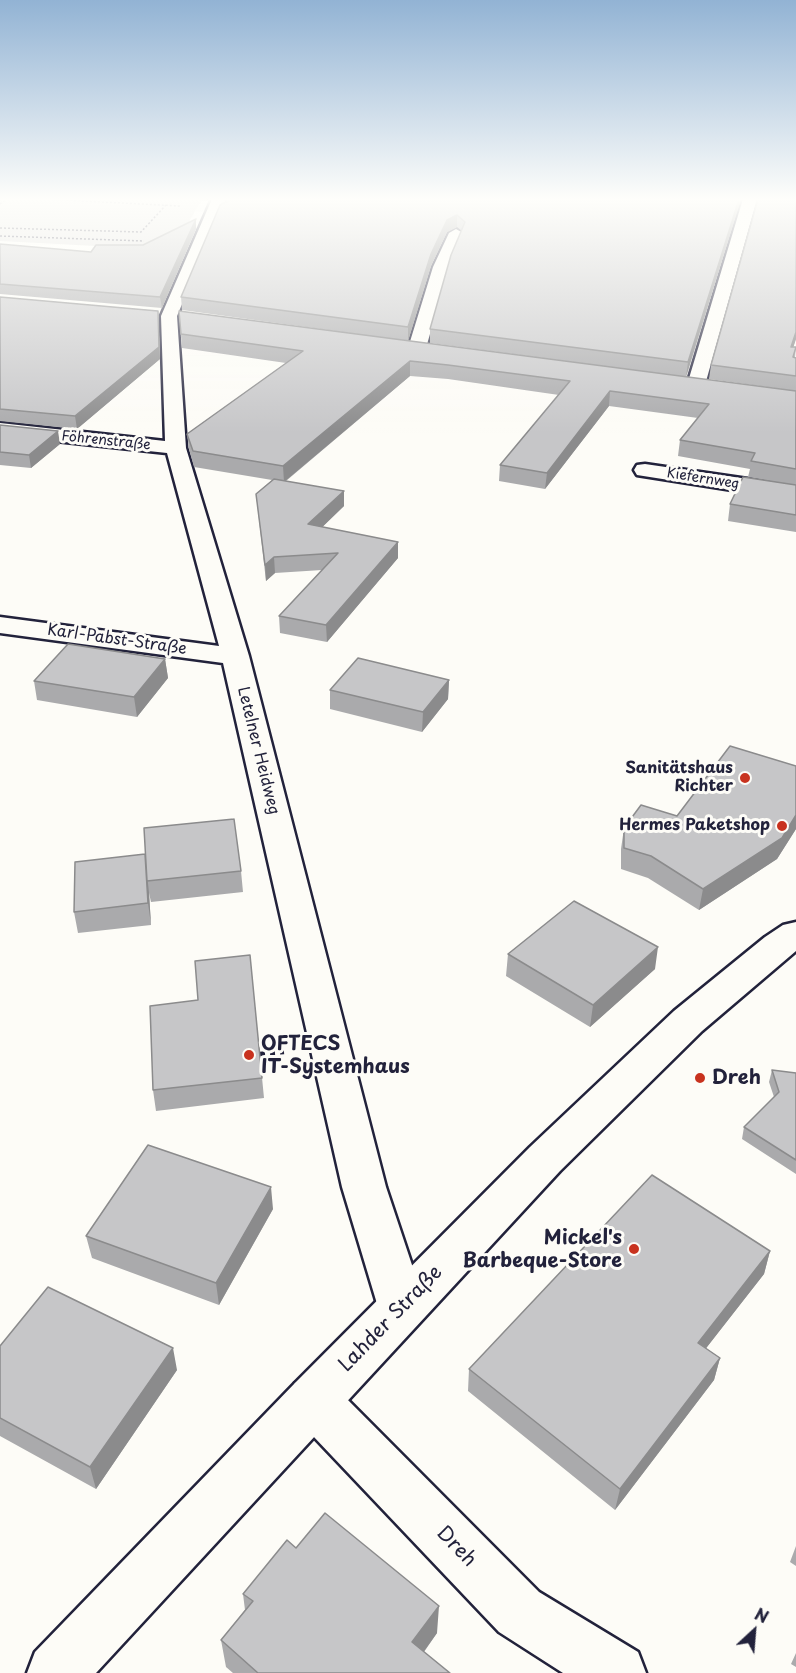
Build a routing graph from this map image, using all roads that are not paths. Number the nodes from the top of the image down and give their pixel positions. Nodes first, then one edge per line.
1 (186, 277) edge
2 (438, 277) edge
3 (727, 277) edge
4 (394, 345) edge
5 (417, 348) junction
6 (441, 351) edge
7 (673, 382) edge
8 (696, 385) junction
9 (718, 388) edge
10 (0, 429) edge
11 (176, 448) junction
12 (645, 470) dead end
13 (796, 494) edge
14 (0, 624) edge
15 (235, 656) junction
16 (796, 934) edge
17 (402, 1307) junction
18 (313, 1400) junction
19 (56, 1673) edge
20 (617, 1673) edge

1 - 11 street, Letelner Heidweg
2 - 5 street
3 - 8 street
4 - 5 street
5 - 6 street
7 - 8 street
8 - 9 street
10 - 11 street, Föhrenstraße
11 - 15 street, Letelner Heidweg
12 - 13 street, Kiefernweg
14 - 15 street, Karl-Pabst-Straße
15 - 17 street, Letelner Heidweg
16 - 17 street, Lahder Straße
17 - 18 street, Lahder Straße
18 - 19 street, Lahder Straße
18 - 20 street, Dreh

